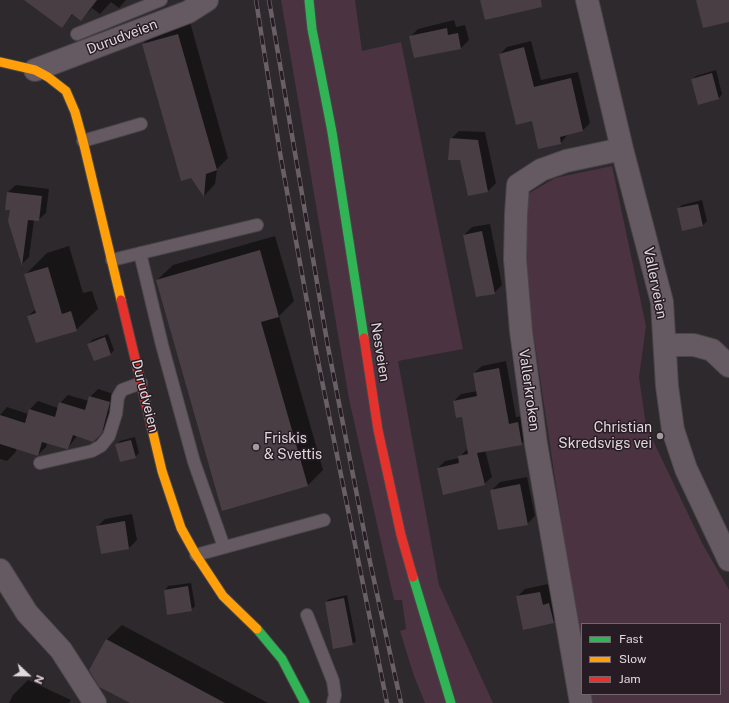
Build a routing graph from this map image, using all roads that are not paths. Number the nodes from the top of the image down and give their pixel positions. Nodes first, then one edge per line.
1 (161, 0) edge
2 (206, 0) edge
3 (309, 0) edge
4 (587, 0) edge
5 (77, 34) dead end
6 (0, 62) edge
7 (35, 70) junction
8 (141, 124) dead end
9 (83, 141) junction
10 (622, 148) junction
11 (257, 225) dead end
12 (140, 253) junction
13 (112, 260) junction
14 (665, 345) junction
15 (729, 366) edge
16 (141, 382) junction
17 (40, 463) dead end
18 (324, 520) dead end
19 (224, 548) junction
20 (196, 555) junction
21 (729, 560) edge
22 (0, 570) edge
23 (307, 615) dead end
24 (95, 703) edge
25 (305, 703) edge
26 (333, 703) edge
27 (451, 703) edge
28 (581, 703) edge

1 - 5 lane
2 - 7 street, Durudveien
3 - 27 street, Nesveien
4 - 10 street, Vallerveien
6 - 7 street, Durudveien
7 - 9 street, Durudveien
8 - 9 lane
9 - 13 street, Durudveien
10 - 14 street, Vallerveien
10 - 28 street, Vallerkroken
11 - 12 lane
12 - 13 lane
12 - 19 lane
13 - 16 street, Durudveien
14 - 15 street
14 - 21 street, Vallerveien
16 - 17 lane
16 - 20 street, Durudveien
18 - 19 lane
19 - 20 lane
20 - 25 street, Durudveien
22 - 24 street
23 - 26 lane

